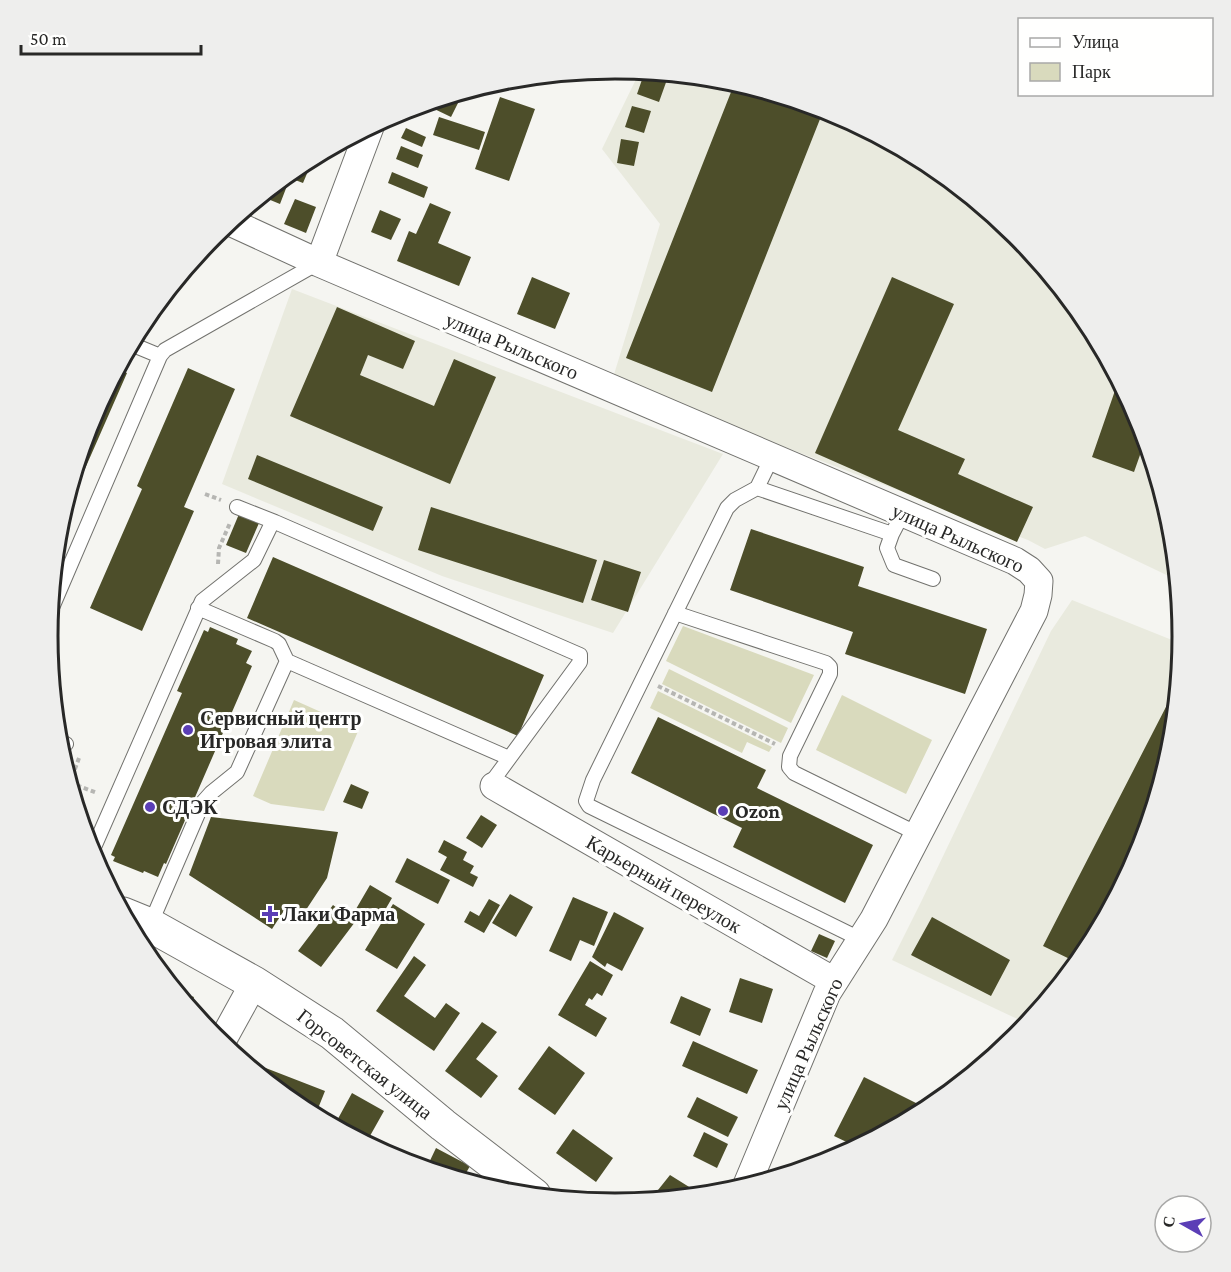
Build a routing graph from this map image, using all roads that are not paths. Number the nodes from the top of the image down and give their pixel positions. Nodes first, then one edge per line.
1 (366, 138) edge
2 (239, 226) edge
3 (319, 263) junction
4 (139, 347) edge
5 (160, 356) junction
6 (772, 457) junction
7 (757, 488) junction
8 (237, 507) road end
9 (274, 522) junction
10 (897, 523) junction
11 (933, 579) dead end
12 (61, 586) edge
13 (198, 608) junction
14 (675, 613) junction
15 (286, 661) junction
16 (509, 758) junction
17 (495, 786) joint
18 (918, 834) junction
19 (98, 840) edge
20 (137, 919) edge
21 (862, 940) junction
22 (834, 981) junction
23 (254, 983) junction
24 (226, 1034) edge
25 (751, 1176) edge
26 (519, 1184) edge

1 - 3 street
2 - 3 street, улица Рыльского
3 - 5 lane
3 - 6 street, улица Рыльского
4 - 5 lane
5 - 12 lane
6 - 7 lane
6 - 10 street, улица Рыльского
7 - 10 lane
7 - 14 lane
8 - 9 lane
9 - 13 lane
9 - 16 lane
10 - 11 lane
10 - 18 street, улица Рыльского
13 - 15 lane
13 - 19 lane
14 - 18 lane
14 - 21 lane
15 - 16 lane
15 - 20 lane
16 - 17 lane
17 - 22 street, Карьерный переулок
18 - 21 street, улица Рыльского
20 - 23 street, Горсоветская улица
21 - 22 street, улица Рыльского
22 - 25 street, улица Рыльского
23 - 24 street
23 - 26 street, Горсоветская улица

